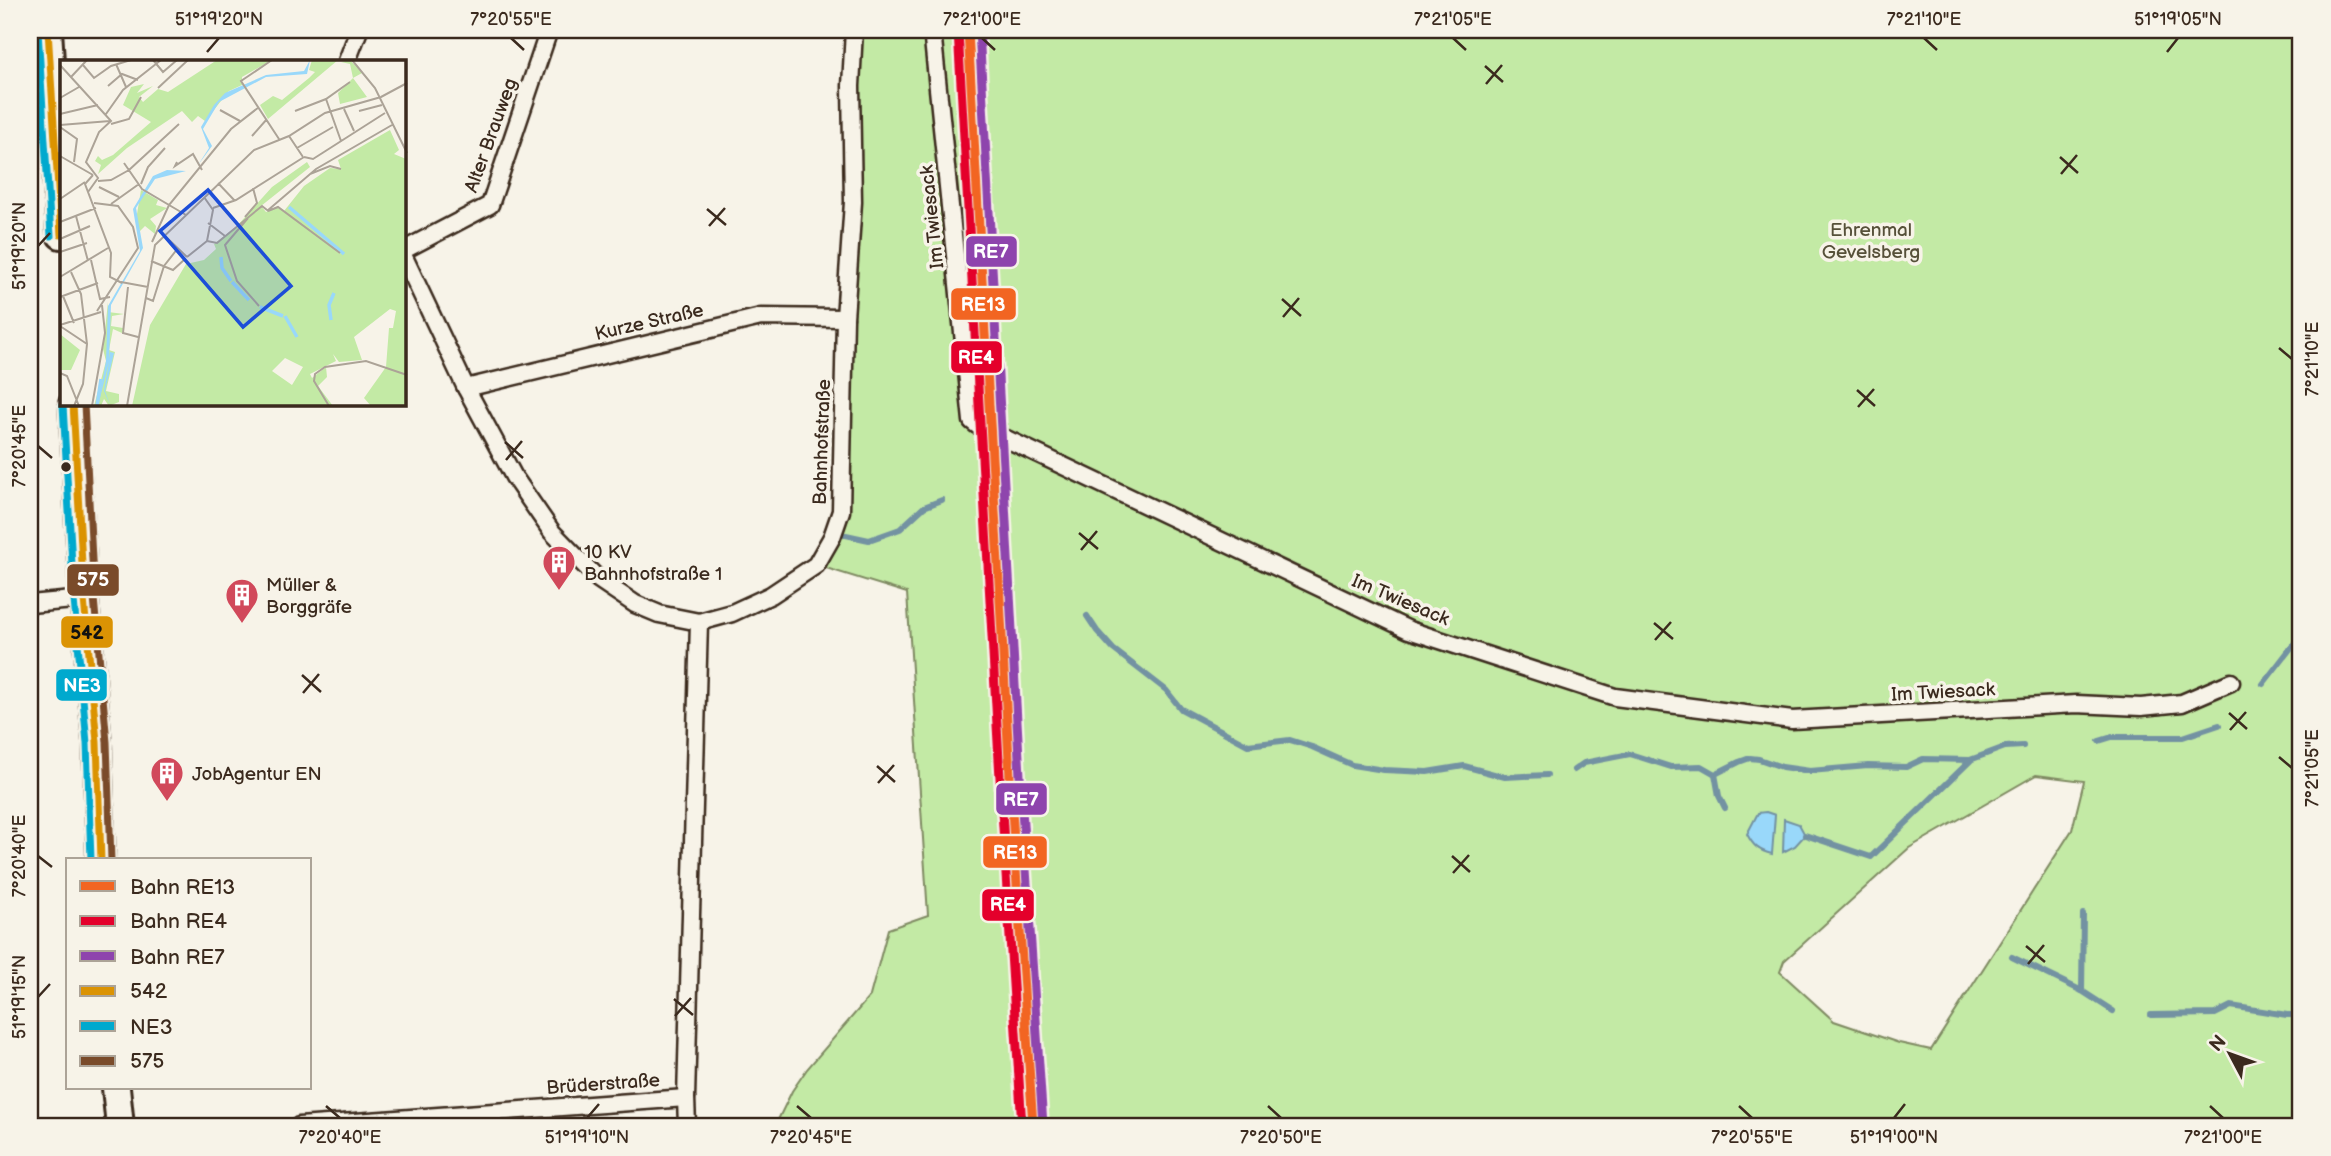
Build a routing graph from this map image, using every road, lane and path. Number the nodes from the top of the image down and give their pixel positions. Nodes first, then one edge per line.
1 (48, 30) edge
2 (359, 30) edge
3 (549, 30) edge
4 (932, 30) edge
5 (854, 31) edge
6 (347, 60) edge
7 (58, 138) edge
8 (60, 203) edge
9 (406, 249) edge
10 (406, 261) edge
11 (845, 318) junction
12 (466, 388) junction
13 (73, 406) edge
14 (84, 599) junction
15 (30, 604) edge
16 (699, 622) junction
17 (2231, 682) dead end
18 (101, 858) edge
19 (116, 1090) edge
20 (686, 1098) junction
21 (453, 1121) edge
22 (120, 1126) edge
23 (299, 1126) edge
24 (687, 1126) edge

1 - 7 main road
2 - 6 street
3 - 9 street, Alter Brauweg
4 - 17 street, Im Twiesack
5 - 11 street, Bahnhofstraße
7 - 8 main road
10 - 12 street, Bahnhofstraße
11 - 12 street, Kurze Straße
11 - 16 street, Bahnhofstraße
12 - 16 street, Bahnhofstraße
13 - 14 main road
14 - 15 street
14 - 18 main road
16 - 20 street, Brüderstraße
19 - 22 main road
20 - 21 street, Brüderstraße
20 - 24 street
21 - 23 street, Brüderstraße

